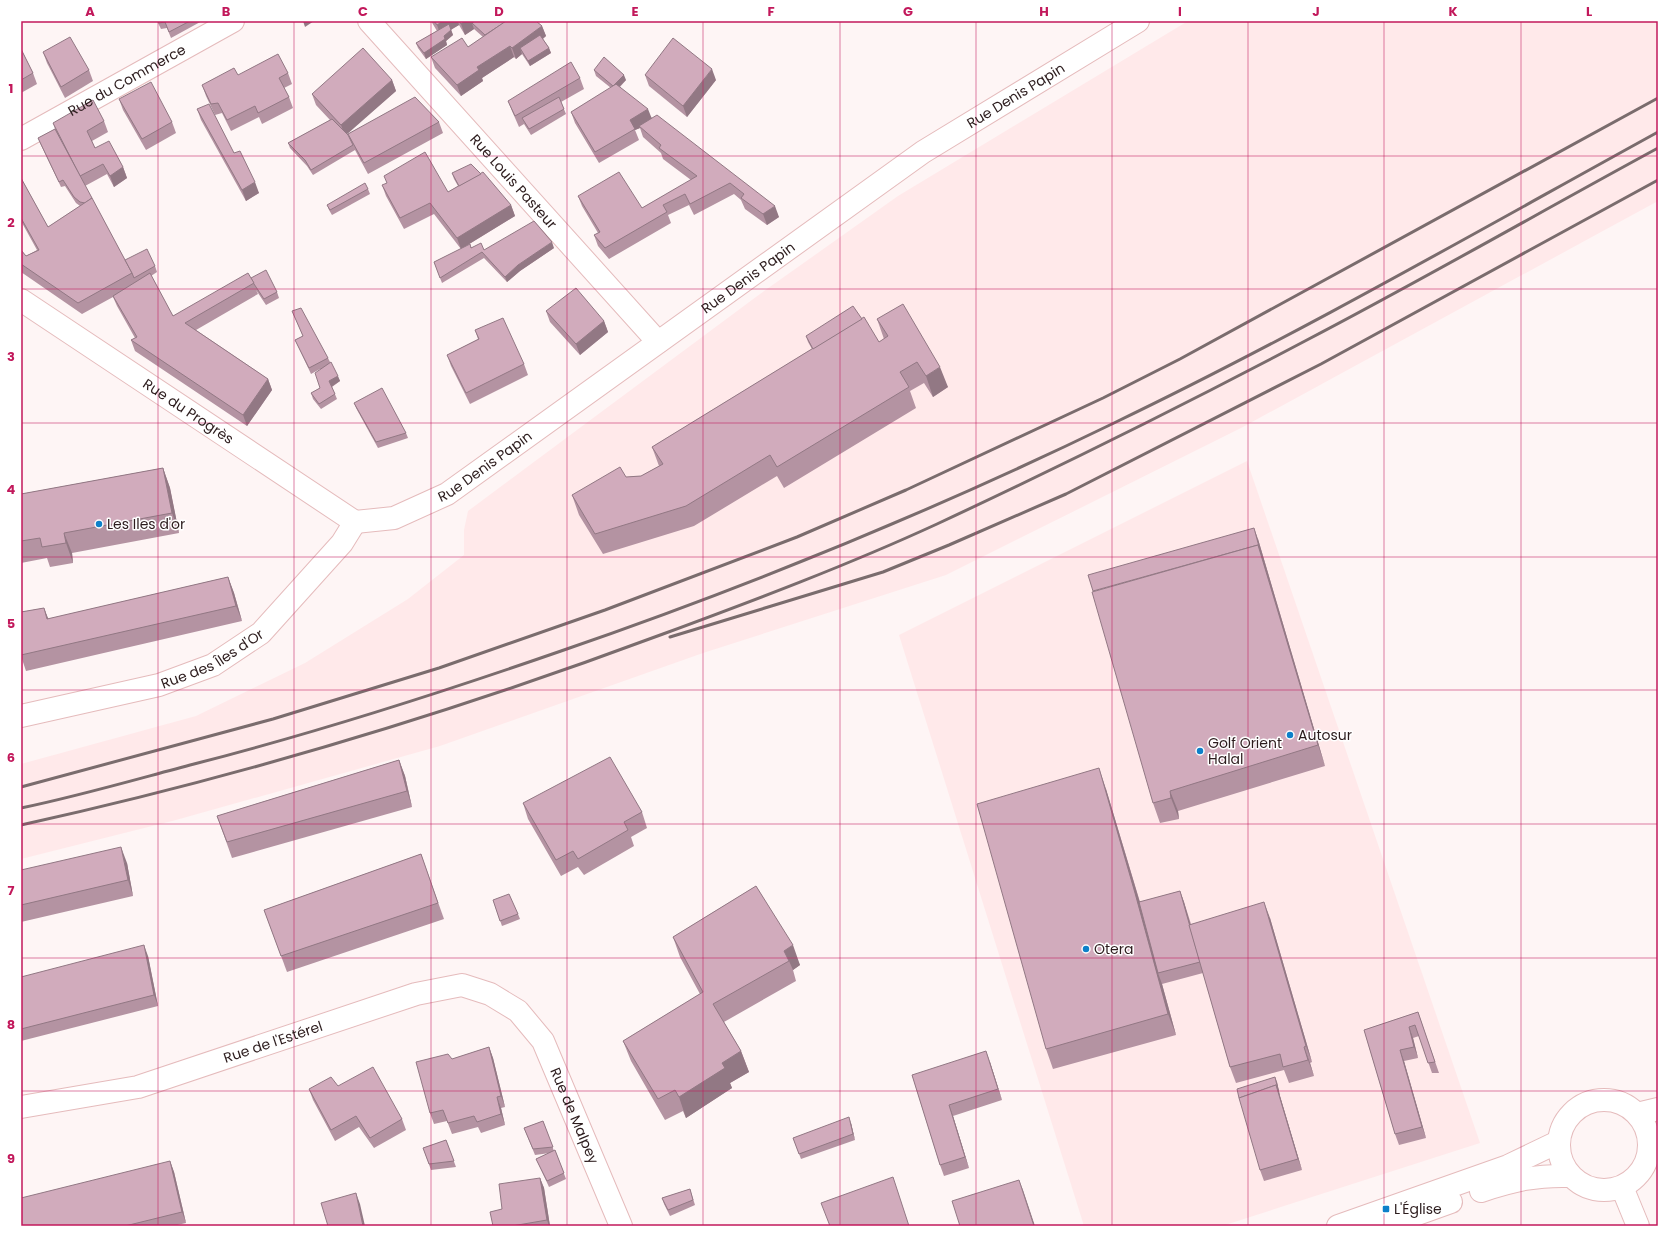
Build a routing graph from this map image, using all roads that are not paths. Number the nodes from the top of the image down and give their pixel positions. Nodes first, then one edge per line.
1 (233, 21) edge
2 (368, 21) edge
3 (1138, 21) edge
4 (21, 139) edge
5 (21, 300) edge
6 (658, 342) junction
7 (355, 522) junction
8 (21, 716) edge
9 (518, 1011) joint
10 (21, 1107) edge
11 (1658, 1109) edge
12 (1637, 1114) junction
13 (1558, 1142) junction
14 (1654, 1143) edge
15 (1570, 1176) junction
16 (1622, 1187) junction
17 (621, 1226) edge
18 (1338, 1226) edge
19 (1384, 1226) edge
20 (1638, 1226) edge

1 - 4 street, Rue du Commerce
2 - 6 street, Rue Louis Pasteur
3 - 6 street, Rue Denis Papin
5 - 7 street, Rue du Progrès
6 - 7 street, Rue Denis Papin
7 - 8 street, Rue des Îles d'Or
9 - 10 street, Rue de l'Estérel
9 - 17 street, Rue de Malpey
11 - 12 street
12 - 13 street
12 - 14 street
13 - 15 street
13 - 18 street
14 - 16 street
15 - 16 street
15 - 19 street
16 - 20 street

